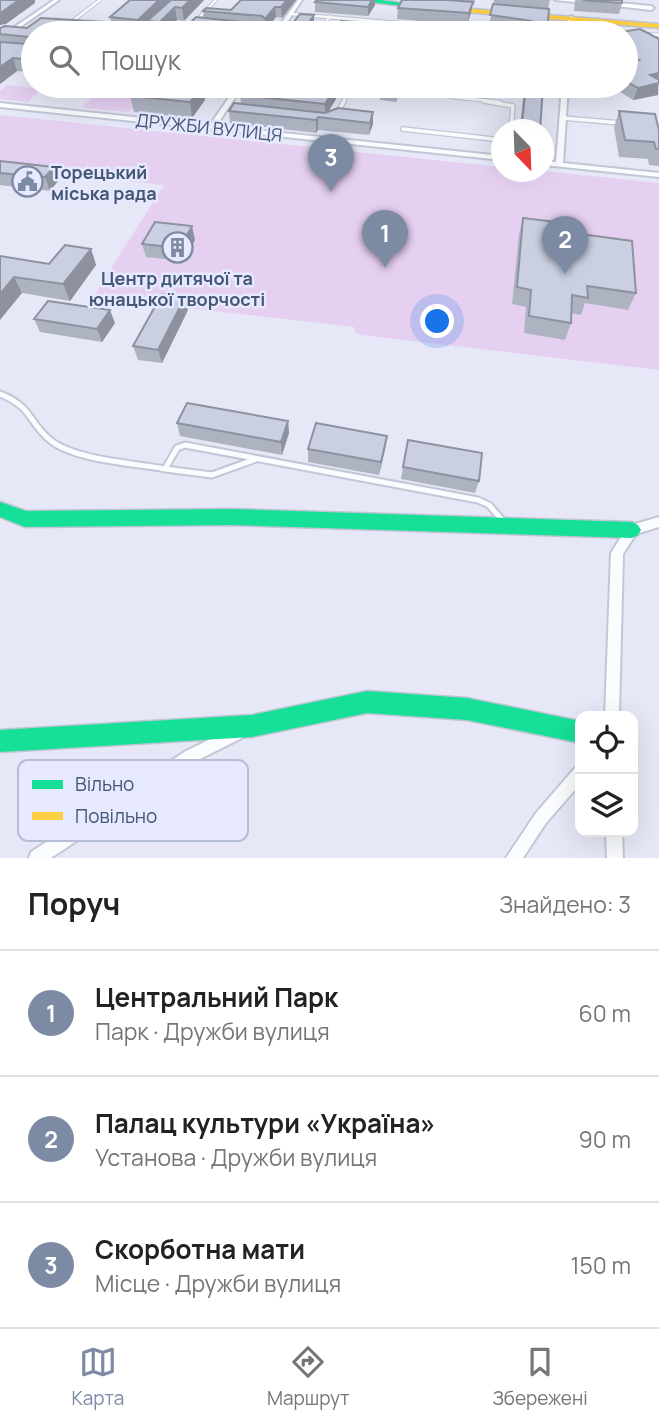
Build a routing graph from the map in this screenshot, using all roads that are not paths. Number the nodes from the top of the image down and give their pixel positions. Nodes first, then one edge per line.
1 (57, 0) edge
2 (100, 0) edge
3 (216, 0) edge
4 (300, 0) edge
5 (358, 0) edge
6 (557, 0) edge
7 (649, 0) edge
8 (651, 8) joint
9 (291, 13) junction
10 (330, 16) junction
11 (26, 21) edge
12 (72, 21) edge
13 (195, 21) edge
14 (285, 21) edge
15 (327, 21) edge
16 (385, 21) edge
17 (529, 21) edge
18 (21, 24) edge
19 (638, 26) edge
20 (659, 26) edge
21 (638, 35) edge
22 (659, 35) edge
23 (0, 38) edge
24 (232, 98) edge
25 (345, 98) edge
26 (460, 98) edge
27 (564, 98) edge
28 (0, 105) edge
29 (223, 110) junction
30 (236, 111) edge
31 (336, 117) edge
32 (563, 118) junction
33 (511, 119) edge
34 (631, 124) edge
35 (211, 128) junction
36 (403, 129) dead end
37 (491, 139) edge
38 (491, 157) edge
39 (554, 164) edge
40 (559, 164) junction
41 (659, 175) edge
42 (0, 394) edge
43 (256, 458) junction
44 (165, 469) junction
45 (0, 509) edge
46 (659, 522) edge
47 (508, 526) junction
48 (632, 530) junction
49 (612, 711) edge
50 (252, 726) junction
51 (575, 731) edge
52 (0, 741) edge
53 (185, 760) edge
54 (575, 780) edge
55 (614, 837) edge
56 (63, 841) edge
57 (37, 858) edge
58 (513, 858) edge
59 (615, 858) edge

1 - 11 street
2 - 12 lane
3 - 13 lane
4 - 9 street
5 - 17 street
6 - 8 street
7 - 8 lane
9 - 10 lane
9 - 14 street
10 - 15 lane
10 - 16 lane
18 - 23 street
19 - 20 street
21 - 22 lane
24 - 29 street
25 - 31 lane
26 - 33 lane
27 - 32 street
28 - 35 street, ДРУЖБИ ВУЛИЦЯ
29 - 30 lane
29 - 35 street
32 - 34 lane
32 - 40 street
35 - 38 street, ДРУЖБИ ВУЛИЦЯ
36 - 37 lane
39 - 40 street
40 - 41 street
42 - 44 lane
43 - 44 lane
43 - 44 lane
43 - 47 lane
45 - 47 street
46 - 48 street
47 - 48 street
48 - 49 street
50 - 51 street
50 - 52 street
50 - 53 street
54 - 58 street
55 - 59 street
56 - 57 street

